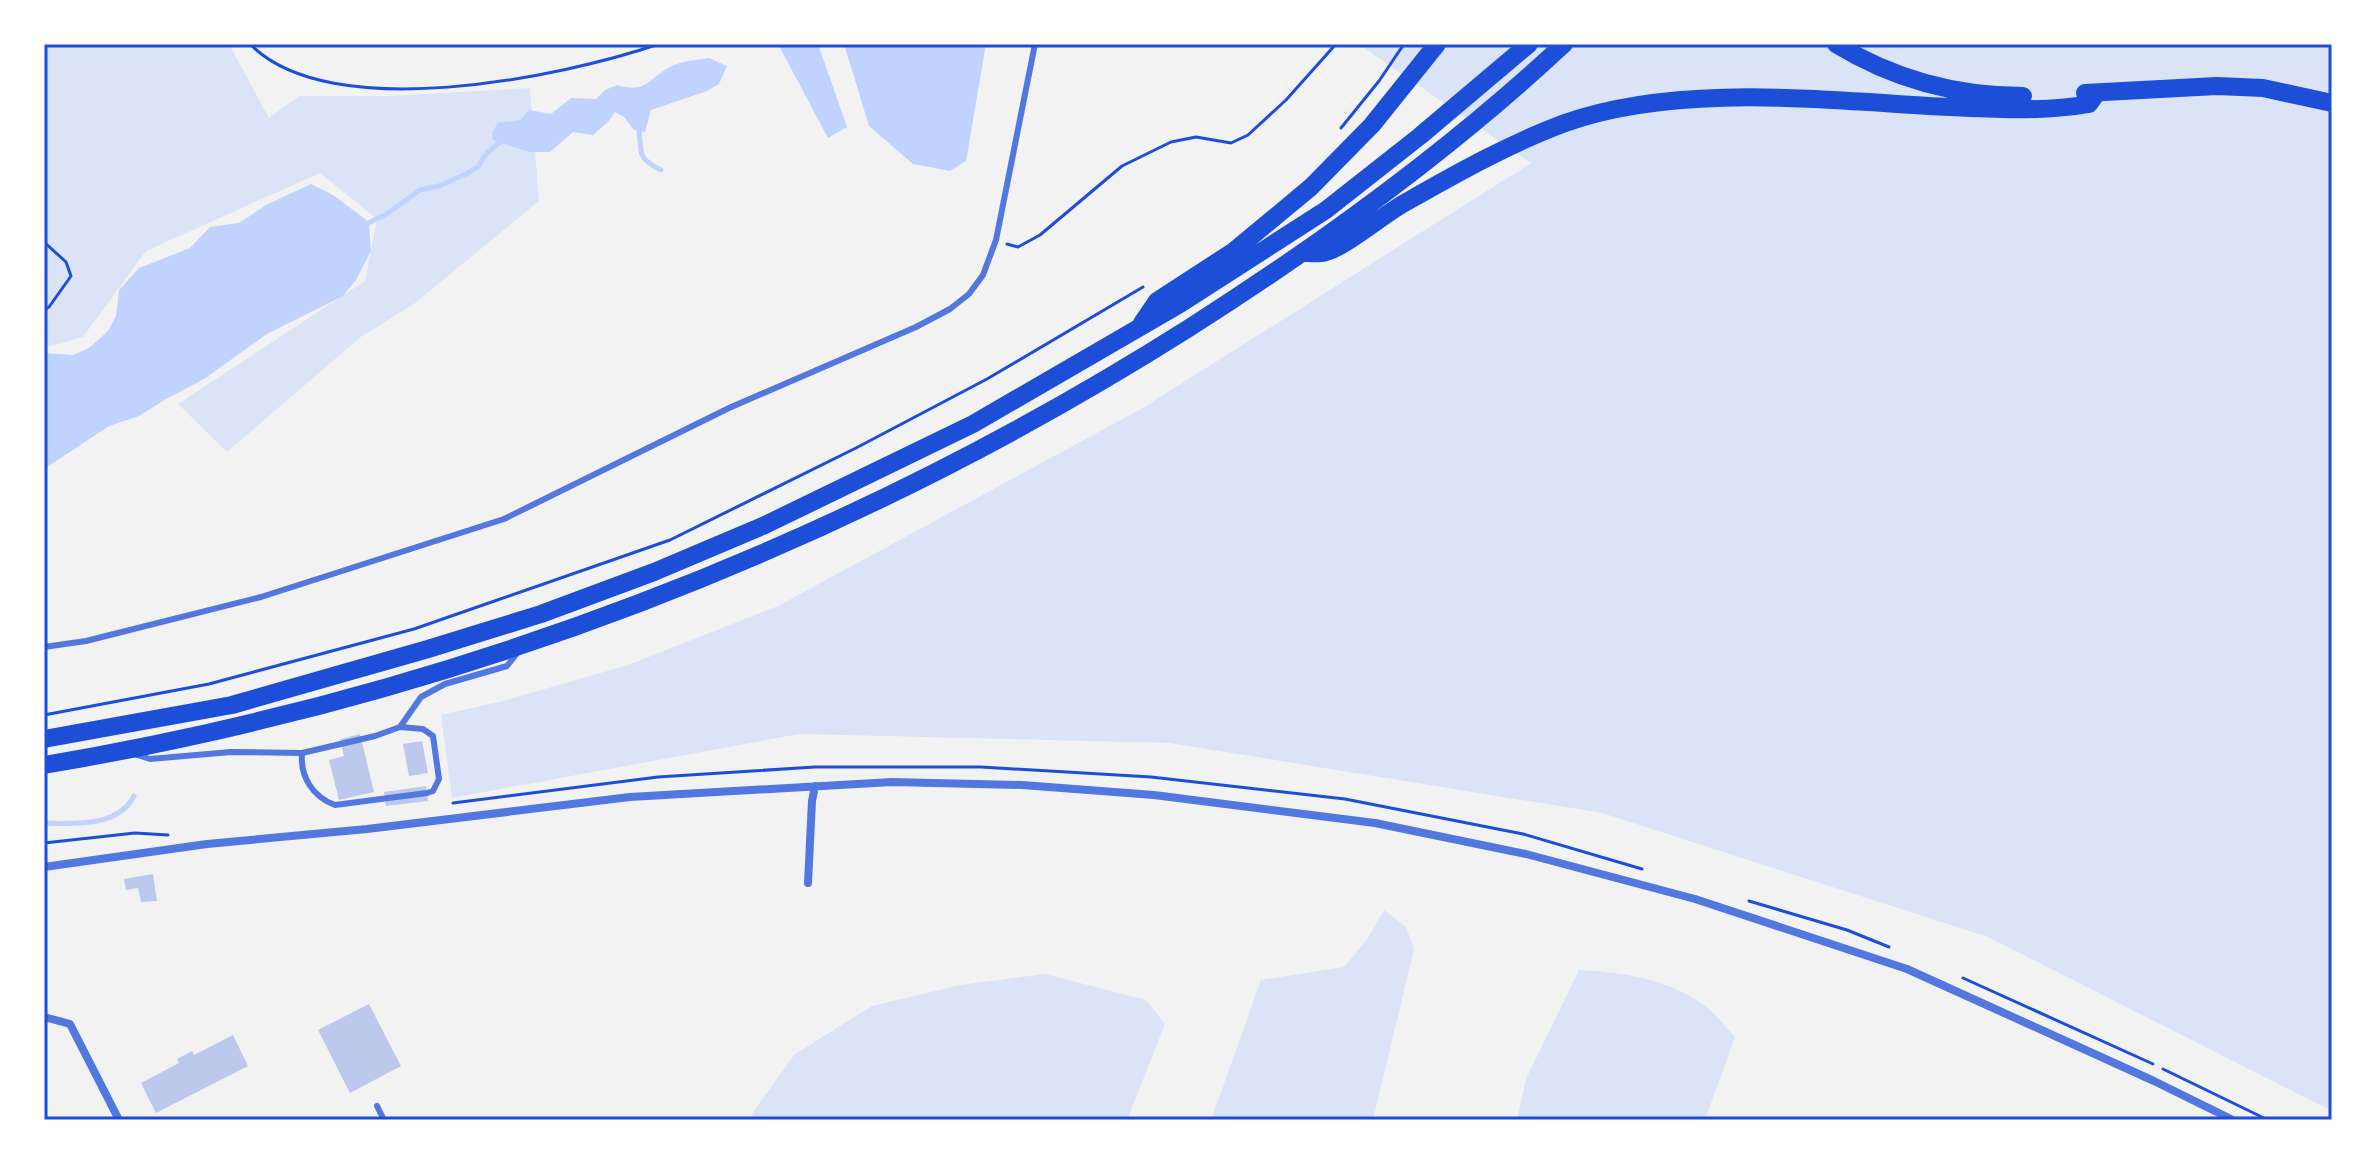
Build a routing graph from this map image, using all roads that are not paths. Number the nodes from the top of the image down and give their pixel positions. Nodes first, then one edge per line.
1 (1035, 44) edge
2 (1437, 44) edge
3 (1529, 44) edge
4 (1564, 44) edge
5 (1572, 44) edge
6 (1836, 44) edge
7 (1526, 79) junction
8 (2097, 93) junction
9 (2332, 103) edge
10 (1302, 253) junction
11 (1138, 329) junction
12 (524, 645) junction
13 (44, 647) edge
14 (400, 727) junction
15 (44, 739) edge
16 (127, 751) junction
17 (302, 753) junction
18 (44, 765) edge
19 (815, 786) junction
20 (44, 867) edge
21 (808, 883) dead end
22 (44, 1017) edge
23 (377, 1106) dead end
24 (119, 1120) edge
25 (384, 1120) edge
26 (2233, 1120) edge

1 - 13 lane
2 - 11 highway
3 - 11 highway
4 - 7 highway
5 - 7 highway
6 - 8 highway
7 - 10 highway
8 - 9 highway
8 - 10 highway
10 - 12 highway
11 - 15 highway
12 - 14 lane
12 - 16 highway
14 - 17 lane
14 - 17 lane
16 - 17 lane
16 - 18 highway
19 - 20 street
19 - 21 street
19 - 26 street
22 - 24 street
23 - 25 lane

